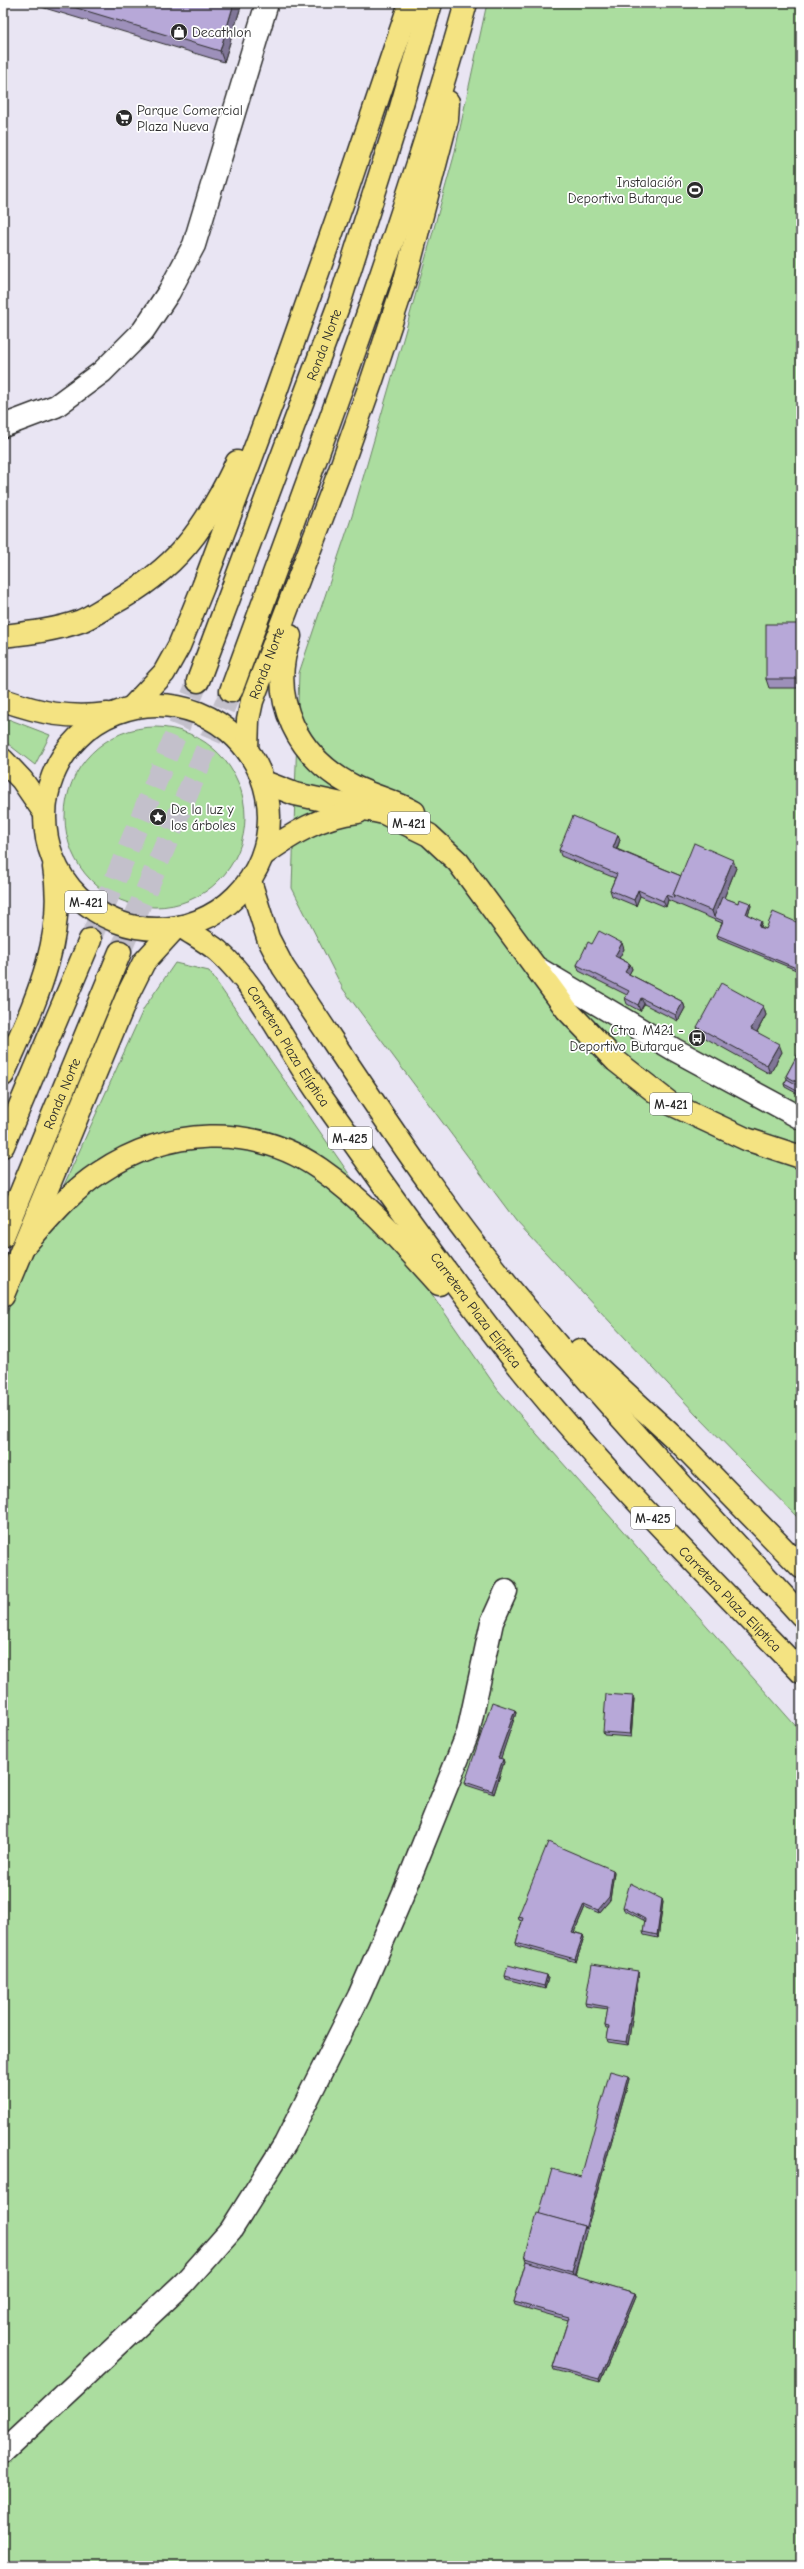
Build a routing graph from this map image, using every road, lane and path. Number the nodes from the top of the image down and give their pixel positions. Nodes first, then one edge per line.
1 (267, 3) edge
2 (410, 3) edge
3 (431, 3) edge
4 (466, 3) edge
5 (446, 75) junction
6 (316, 279) junction
7 (3, 426) edge
8 (339, 473) junction
9 (3, 636) edge
10 (198, 681) tunnel mouth
11 (231, 690) tunnel mouth
12 (3, 700) edge
13 (122, 710) junction
14 (247, 750) junction
15 (3, 760) edge
16 (264, 782) junction
17 (339, 811) junction
18 (44, 812) junction
19 (443, 846) junction
20 (263, 855) junction
21 (54, 862) junction
22 (250, 881) junction
23 (178, 928) junction
24 (90, 940) tunnel mouth
25 (120, 952) tunnel mouth
26 (537, 968) junction
27 (3, 1075) edge
28 (801, 1118) edge
29 (3, 1146) edge
30 (801, 1157) edge
31 (3, 1236) edge
32 (25, 1245) junction
33 (3, 1295) edge
34 (517, 1297) junction
35 (512, 1358) junction
36 (801, 1567) edge
37 (506, 1591) dead end
38 (801, 1615) edge
39 (801, 1672) edge
40 (3, 2452) edge

1 - 7 lane
2 - 6 main road
3 - 10 main road, Ronda Norte
4 - 5 main road, Ronda Norte
5 - 8 main road, Ronda Norte
5 - 11 main road, Ronda Norte
6 - 9 main road
6 - 13 main road
8 - 14 main road, Ronda Norte
8 - 19 main road
12 - 13 main road, M-421
13 - 14 main road, M-421
13 - 18 main road, M-421
14 - 16 main road, M-421
15 - 18 main road, M-421
16 - 17 main road
16 - 20 main road, M-421
17 - 19 main road, M-421
17 - 20 main road, M-421
18 - 21 main road, M-421
19 - 26 main road, M-421
20 - 22 main road, M-421
21 - 23 main road, M-421
21 - 27 main road
22 - 23 main road, M-421
22 - 34 main road, M-425
23 - 32 main road
23 - 35 main road, Carretera Plaza Elíptica / M-425
24 - 29 main road
25 - 31 main road, Ronda Norte
26 - 28 lane
26 - 30 main road, M-421
32 - 33 main road
32 - 35 main road
34 - 36 main road
34 - 38 main road, M-425
35 - 39 main road, Carretera Plaza Elíptica / M-425
37 - 40 lane

